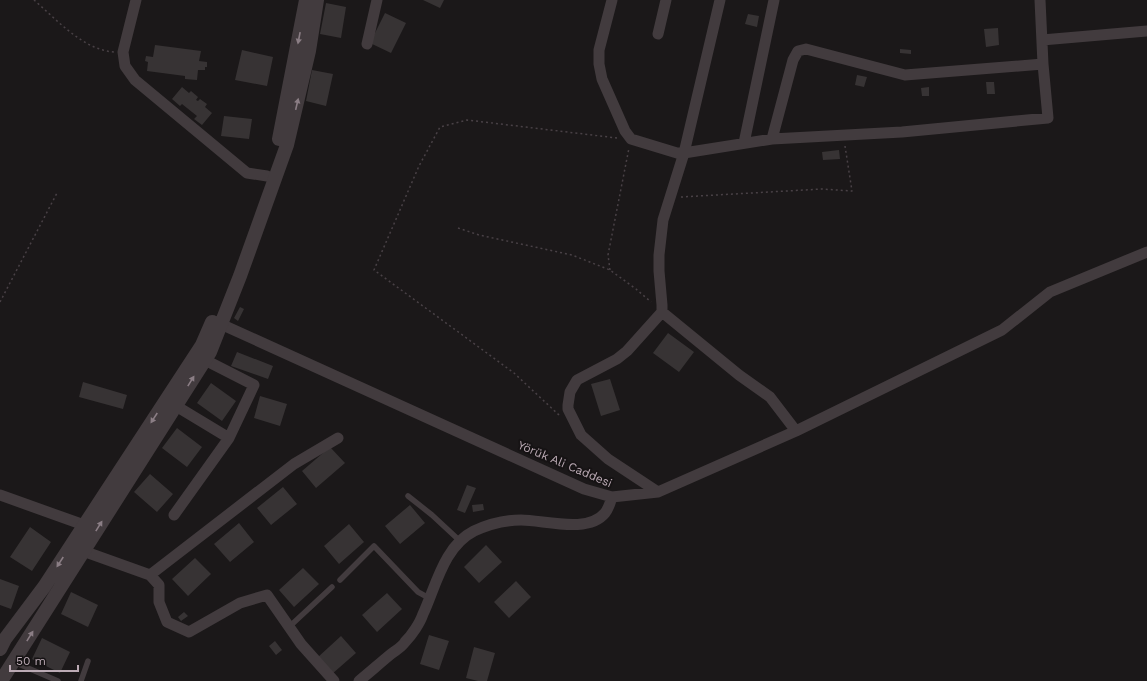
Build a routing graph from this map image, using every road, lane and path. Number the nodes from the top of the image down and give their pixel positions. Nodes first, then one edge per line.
1 (34, 0) edge
2 (136, 0) edge
3 (306, 0) edge
4 (317, 0) edge
5 (377, 0) edge
6 (612, 0) edge
7 (666, 0) edge
8 (720, 0) edge
9 (774, 0) edge
10 (1040, 0) edge
11 (1147, 31) edge
12 (658, 34) dead end
13 (1042, 40) junction
14 (367, 44) dead end
15 (124, 52) junction
16 (1044, 64) junction
17 (843, 135) junction
18 (631, 139) junction
19 (772, 139) junction
20 (744, 143) junction
21 (684, 153) junction
22 (267, 176) junction
23 (56, 194) dead end
24 (670, 197) junction
25 (458, 228) dead end
26 (1146, 254) edge
27 (610, 270) junction
28 (0, 302) edge
29 (662, 312) junction
30 (217, 322) junction
31 (204, 360) junction
32 (176, 406) junction
33 (559, 415) dead end
34 (796, 431) junction
35 (229, 438) junction
36 (338, 438) dead end
37 (658, 492) junction
38 (0, 495) edge
39 (408, 496) dead end
40 (612, 497) junction
41 (174, 515) dead end
42 (84, 525) junction
43 (460, 541) junction
44 (83, 551) junction
45 (150, 575) junction
46 (340, 580) dead end
47 (332, 587) dead end
48 (429, 598) junction
49 (289, 626) junction
50 (0, 649) edge
51 (14, 661) junction
52 (88, 661) dead end
53 (1, 681) edge
54 (58, 681) edge
55 (81, 681) edge
56 (334, 681) edge
57 (359, 681) edge

1 - 15 path
2 - 15 street
3 -> 22 street
30 -> 4 street
5 - 14 street
6 - 18 street
7 - 12 street
8 - 21 street
9 - 20 street
10 - 13 street
11 - 13 street
13 - 16 street
15 - 22 street
16 - 17 street
16 - 19 street
17 - 19 street
17 - 24 path
18 - 21 street
18 - 27 path
18 - 33 path
19 - 20 street
20 - 21 street
21 - 24 street
22 - 30 street
23 - 28 path
24 - 29 street
25 - 27 path
26 - 34 street
27 - 29 path
29 - 34 street
29 - 37 street
30 - 31 street
30 - 40 street, Yörük Ali Caddesi
30 -> 42 street
32 -> 31 street
31 - 35 street
32 - 35 street
44 -> 32 street
34 - 37 street
35 - 41 street
36 - 45 street
37 - 40 street
38 - 42 street
39 - 43 lane
40 - 43 street, Yörük Ali Caddesi
42 -> 50 street
43 - 48 street, Yörük Ali Caddesi
44 - 45 street
51 -> 44 street
45 - 49 street
46 - 48 lane
47 - 49 lane
48 - 57 street, Yörük Ali Caddesi
49 - 56 street
51 - 53 street
51 - 54 lane
52 - 55 lane

